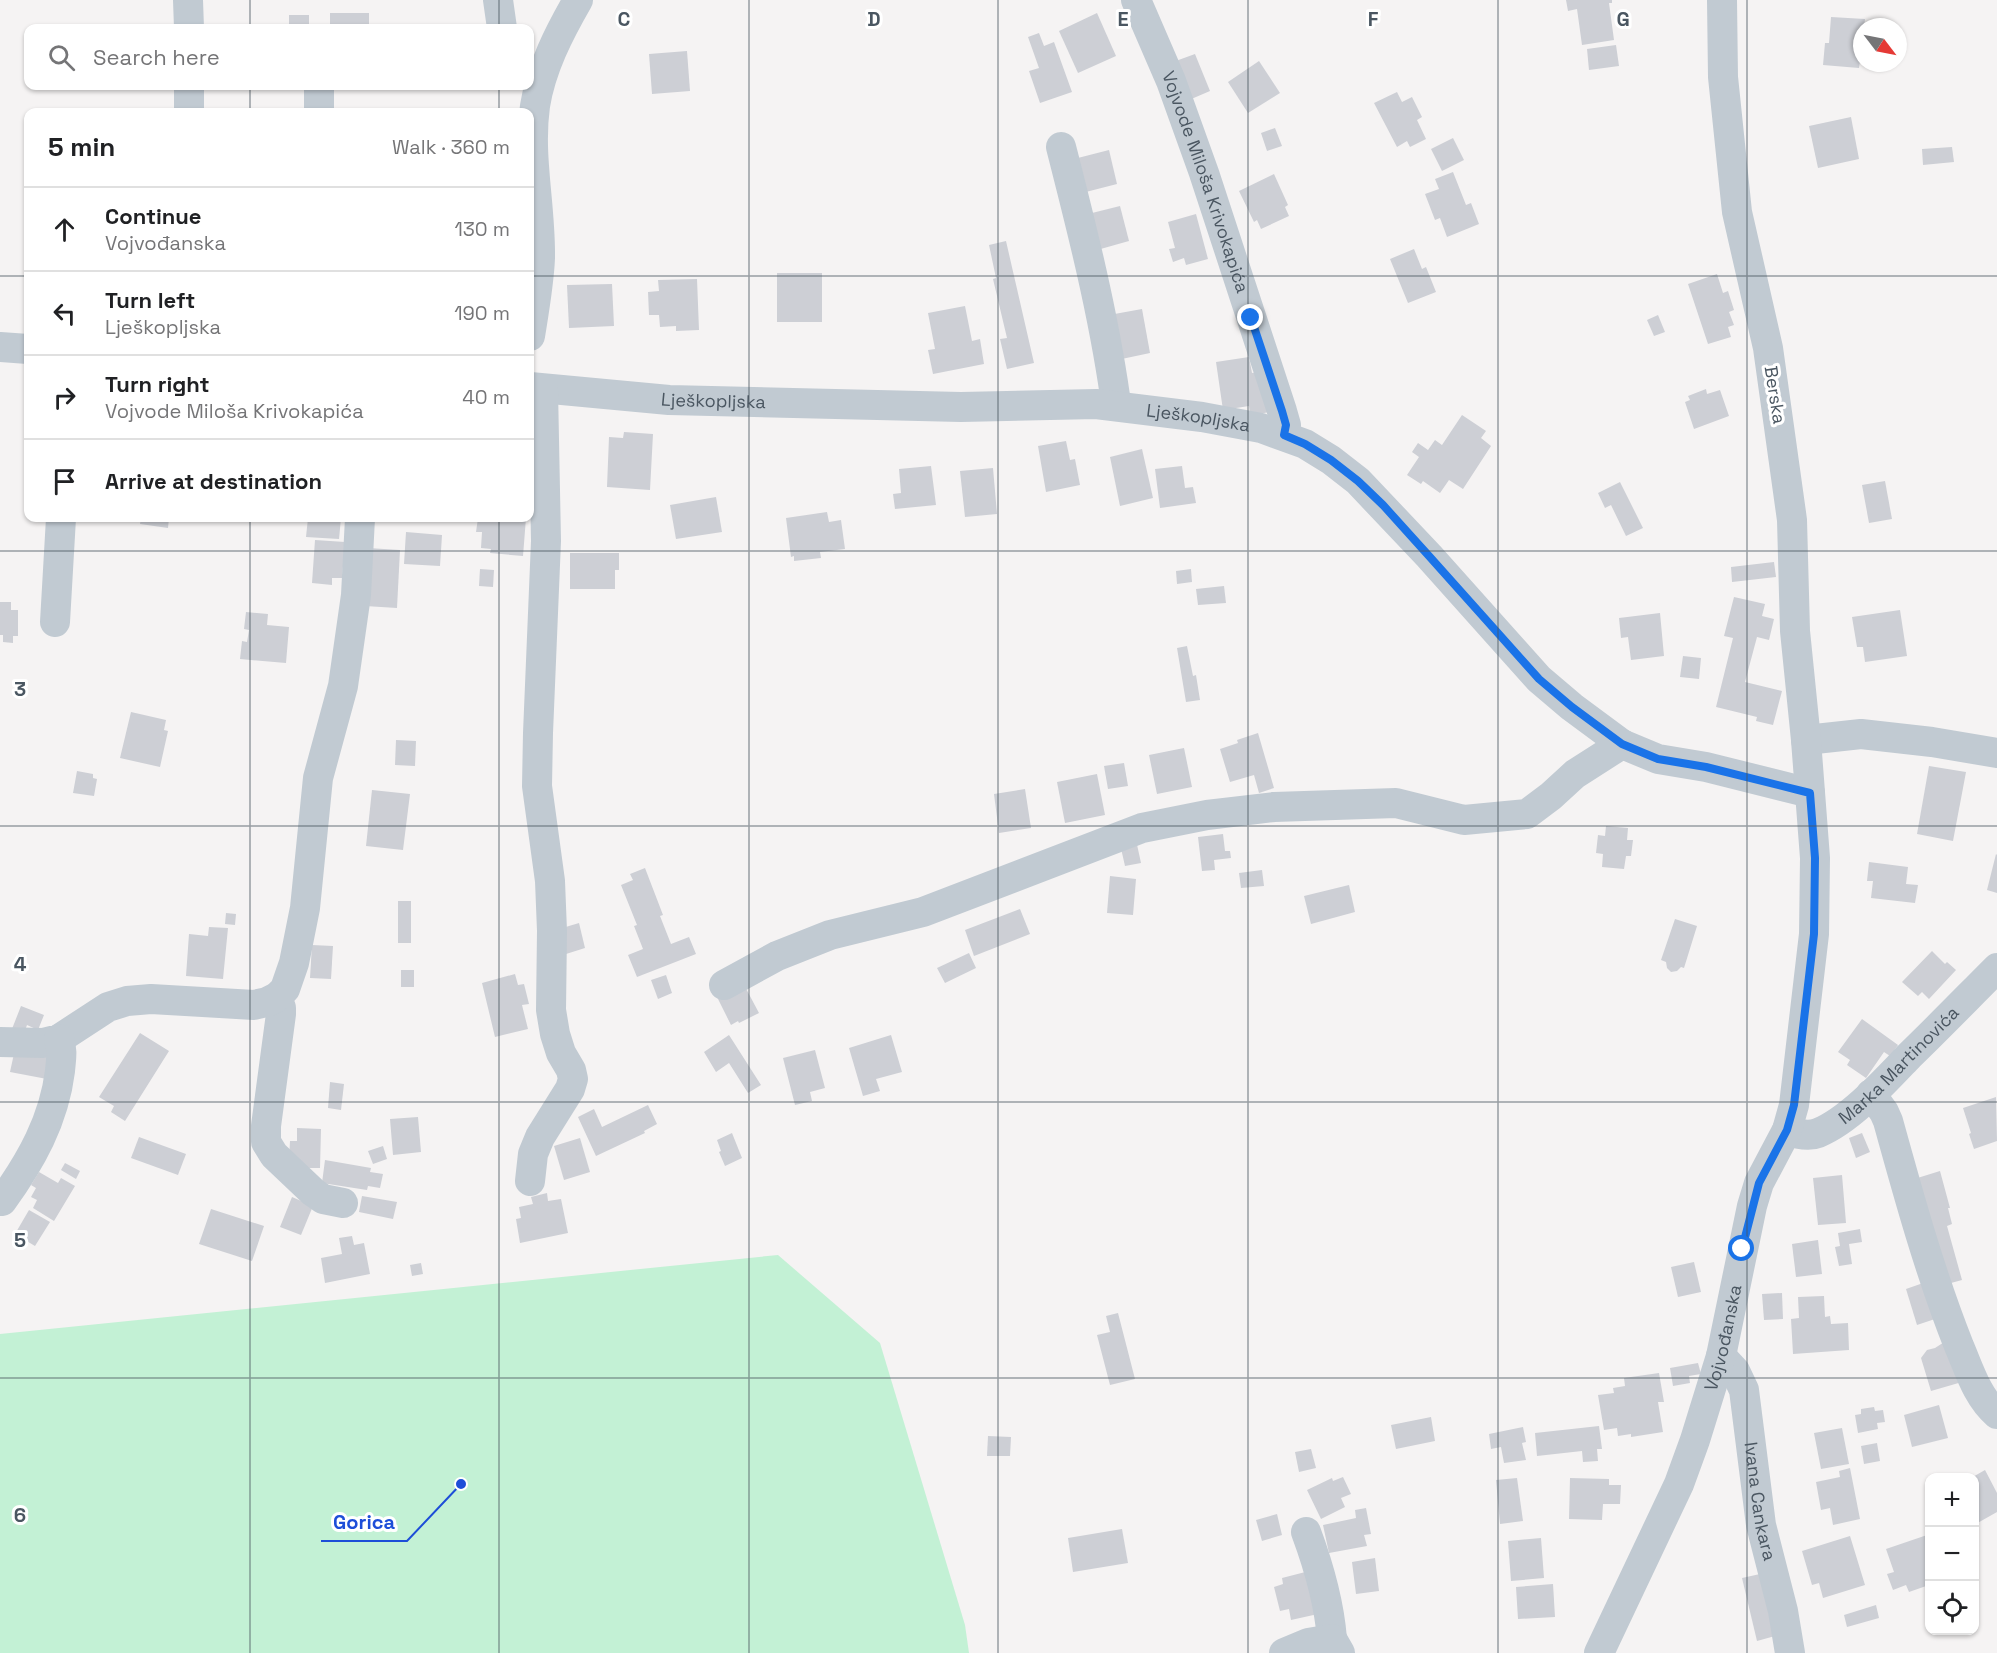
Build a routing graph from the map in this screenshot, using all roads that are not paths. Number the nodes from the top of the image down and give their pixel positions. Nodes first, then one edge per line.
1 (188, 0) edge
2 (498, 0) edge
3 (578, 0) edge
4 (1136, 0) edge
5 (1722, 0) edge
6 (189, 24) edge
7 (501, 24) edge
8 (540, 53) edge
9 (189, 90) edge
10 (319, 90) edge
11 (189, 108) edge
12 (319, 108) edge
13 (534, 120) edge
14 (1061, 147) dead end
15 (534, 151) edge
16 (534, 305) edge
17 (0, 347) edge
18 (24, 349) edge
19 (536, 388) edge
20 (1114, 406) junction
21 (1284, 435) junction
22 (61, 522) edge
23 (360, 522) edge
24 (55, 622) dead end
25 (1806, 740) junction
26 (1622, 744) junction
27 (1997, 753) edge
28 (1810, 793) junction
29 (1997, 968) edge
30 (724, 985) dead end
31 (277, 997) junction
32 (59, 1039) junction
33 (0, 1042) edge
34 (1871, 1094) junction
35 (1787, 1130) junction
36 (530, 1181) dead end
37 (2, 1201) dead end
38 (343, 1203) dead end
39 (1721, 1356) junction
40 (1997, 1414) edge
41 (1306, 1532) dead end
42 (1336, 1646) edge
43 (1284, 1653) edge
44 (1599, 1653) edge
45 (1790, 1653) edge

1 - 6 street
2 - 7 street
3 - 8 street
4 - 21 street, Vojvode Miloša Krivokapića
5 - 25 street, Berska
8 - 13 street
9 - 11 street
10 - 12 street
14 - 20 street
15 - 16 street
17 - 18 street
19 - 20 street, Lješkopljska
19 - 36 street
20 - 21 street, Lješkopljska
21 - 26 street, Lješkopljska
22 - 24 street
23 - 31 street
25 - 27 street
25 - 28 street, Berska
26 - 28 street, Lješkopljska
26 - 30 street
28 - 35 street, Vojvođanska
29 - 34 street, Marka Martinovića
31 - 32 street
31 - 38 street
32 - 33 street
32 - 37 street
34 - 35 street, Marka Martinovića
34 - 40 street
35 - 39 street, Vojvođanska
39 - 44 street, Vojvođanska
39 - 45 street, Ivana Cankara
41 - 42 street
42 - 43 street

